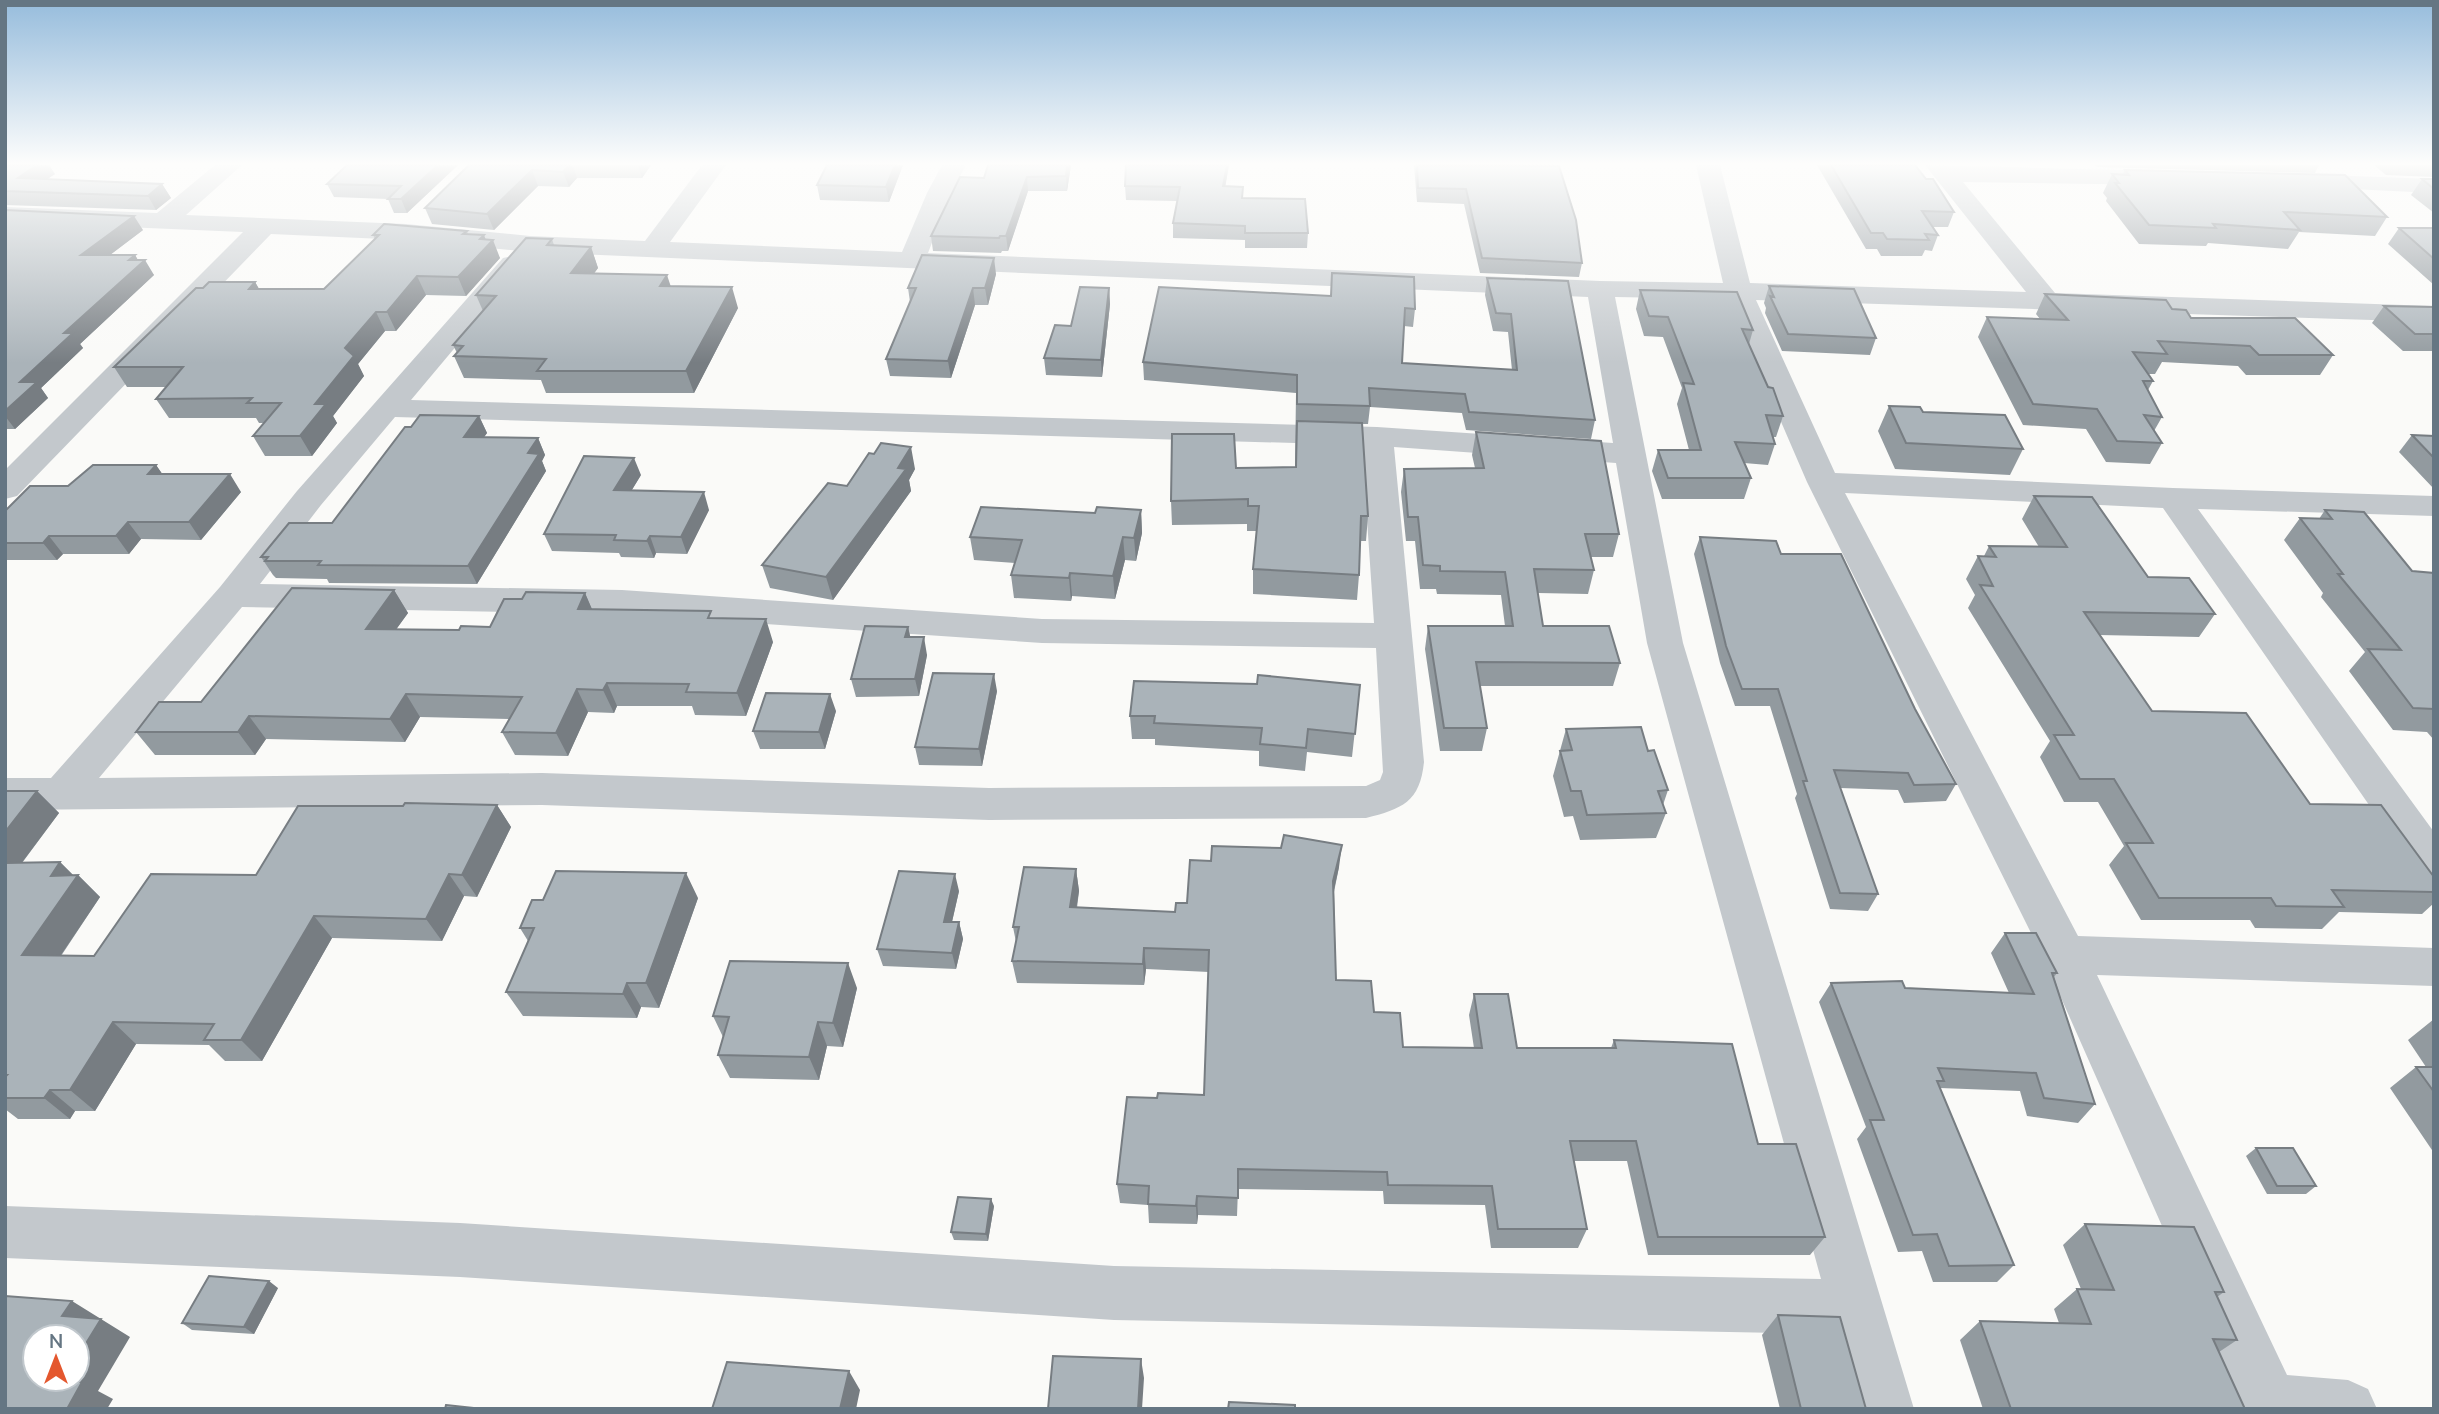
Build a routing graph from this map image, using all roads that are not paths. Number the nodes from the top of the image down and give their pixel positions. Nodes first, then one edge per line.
1 (259, 231) edge
2 (382, 231) edge
3 (665, 231) edge
4 (923, 231) edge
5 (1724, 231) edge
6 (1990, 231) edge
7 (406, 232) joint
8 (530, 244) junction
9 (653, 248) junction
10 (912, 258) junction
11 (1600, 289) junction
12 (1738, 291) junction
13 (2047, 301) junction
14 (2434, 314) edge
15 (389, 408) junction
16 (1377, 436) junction
17 (1629, 454) junction
18 (1823, 482) junction
19 (5, 489) edge
20 (2173, 498) junction
21 (2434, 506) edge
22 (233, 595) junction
23 (1394, 636) junction
24 (62, 793) junction
25 (5, 794) edge
26 (2434, 865) edge
27 (2065, 955) junction
28 (2434, 967) edge
29 (5, 1232) edge
30 (1856, 1307) junction
31 (2271, 1406) edge
32 (1885, 1409) edge
33 (2348, 1409) edge

1 - 19 street
2 - 7 street
3 - 9 street
4 - 10 street
5 - 12 street
6 - 13 street
7 - 8 street
8 - 9 street
8 - 15 street
9 - 10 street
10 - 11 street
11 - 12 street
11 - 17 street
12 - 13 street
12 - 18 street
13 - 14 street
15 - 16 street
15 - 22 street
16 - 17 street
16 - 23 street
17 - 30 street
18 - 20 street
18 - 27 street
20 - 21 street
20 - 26 street
22 - 23 street
22 - 24 street
23 - 24 street
24 - 25 street
27 - 28 street
27 - 31 street
29 - 30 street
30 - 32 street
31 - 33 street

